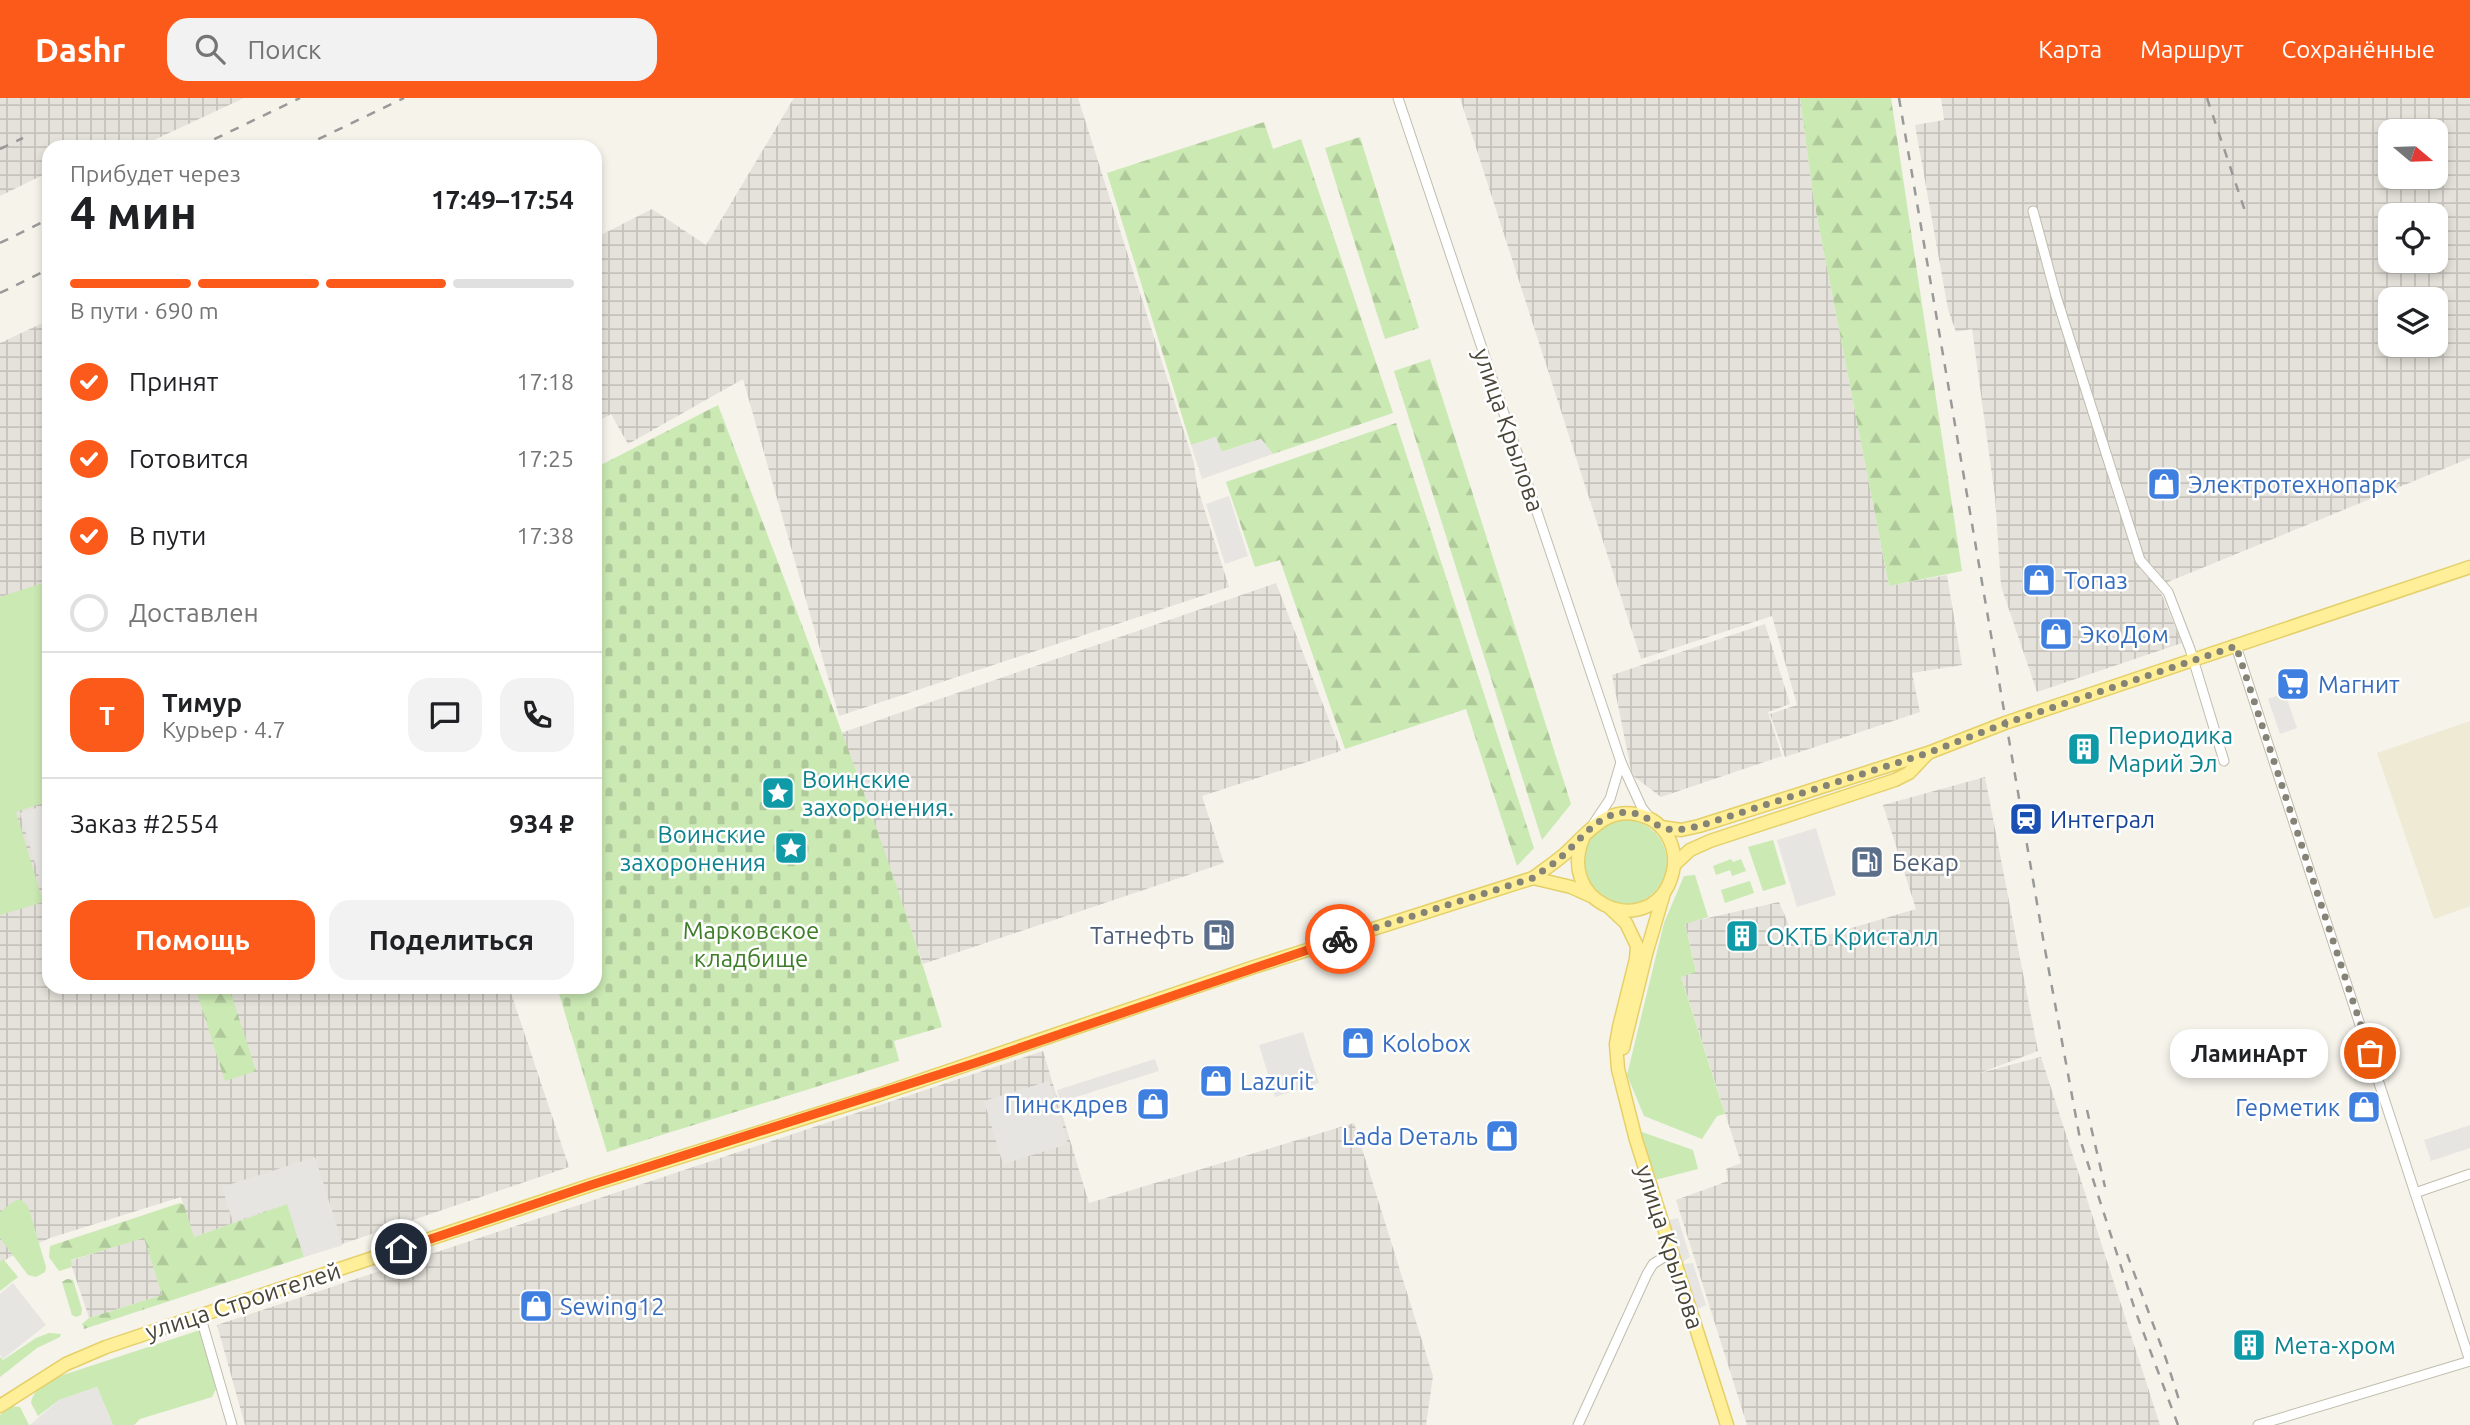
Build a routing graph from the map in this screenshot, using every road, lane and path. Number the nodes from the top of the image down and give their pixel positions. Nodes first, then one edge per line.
1 (1398, 98) edge
2 (2033, 211) dead end
3 (2470, 567) edge
4 (2236, 646) junction
5 (2193, 660) junction
6 (1928, 753) junction
7 (2224, 761) dead end
8 (1621, 762) junction
9 (1650, 818) junction
10 (1661, 827) junction
11 (1588, 831) junction
12 (1675, 864) junction
13 (1533, 878) junction
14 (1665, 891) junction
15 (1591, 896) junction
16 (1608, 907) junction
17 (1618, 1069) junction
18 (2470, 1174) edge
19 (2415, 1193) junction
20 (1672, 1252) junction
21 (200, 1315) junction
22 (2470, 1361) edge
23 (0, 1406) edge
24 (232, 1425) edge
25 (1578, 1425) edge
26 (1727, 1425) edge
27 (2259, 1425) edge

1 - 8 street, улица Крылова
2 - 5 street
3 - 4 main road
4 - 5 main road
4 - 19 street
5 - 6 main road
5 - 7 street
6 - 10 main road
6 - 12 main road
8 - 9 street, улица Крылова
8 - 11 street
9 - 10 main road
9 - 11 main road, улица Строителей
10 - 12 main road
11 - 13 main road, улица Строителей
11 - 15 main road
12 - 14 main road
13 - 15 main road
13 - 21 main road, улица Строителей
14 - 16 main road
14 - 17 main road, улица Крылова
15 - 16 main road
16 - 17 main road, улица Крылова
17 - 20 main road, улица Крылова
18 - 19 street
19 - 22 street
20 - 25 street
20 - 26 main road, улица Крылова
21 - 23 main road, улица Строителей
21 - 24 street
22 - 27 street

